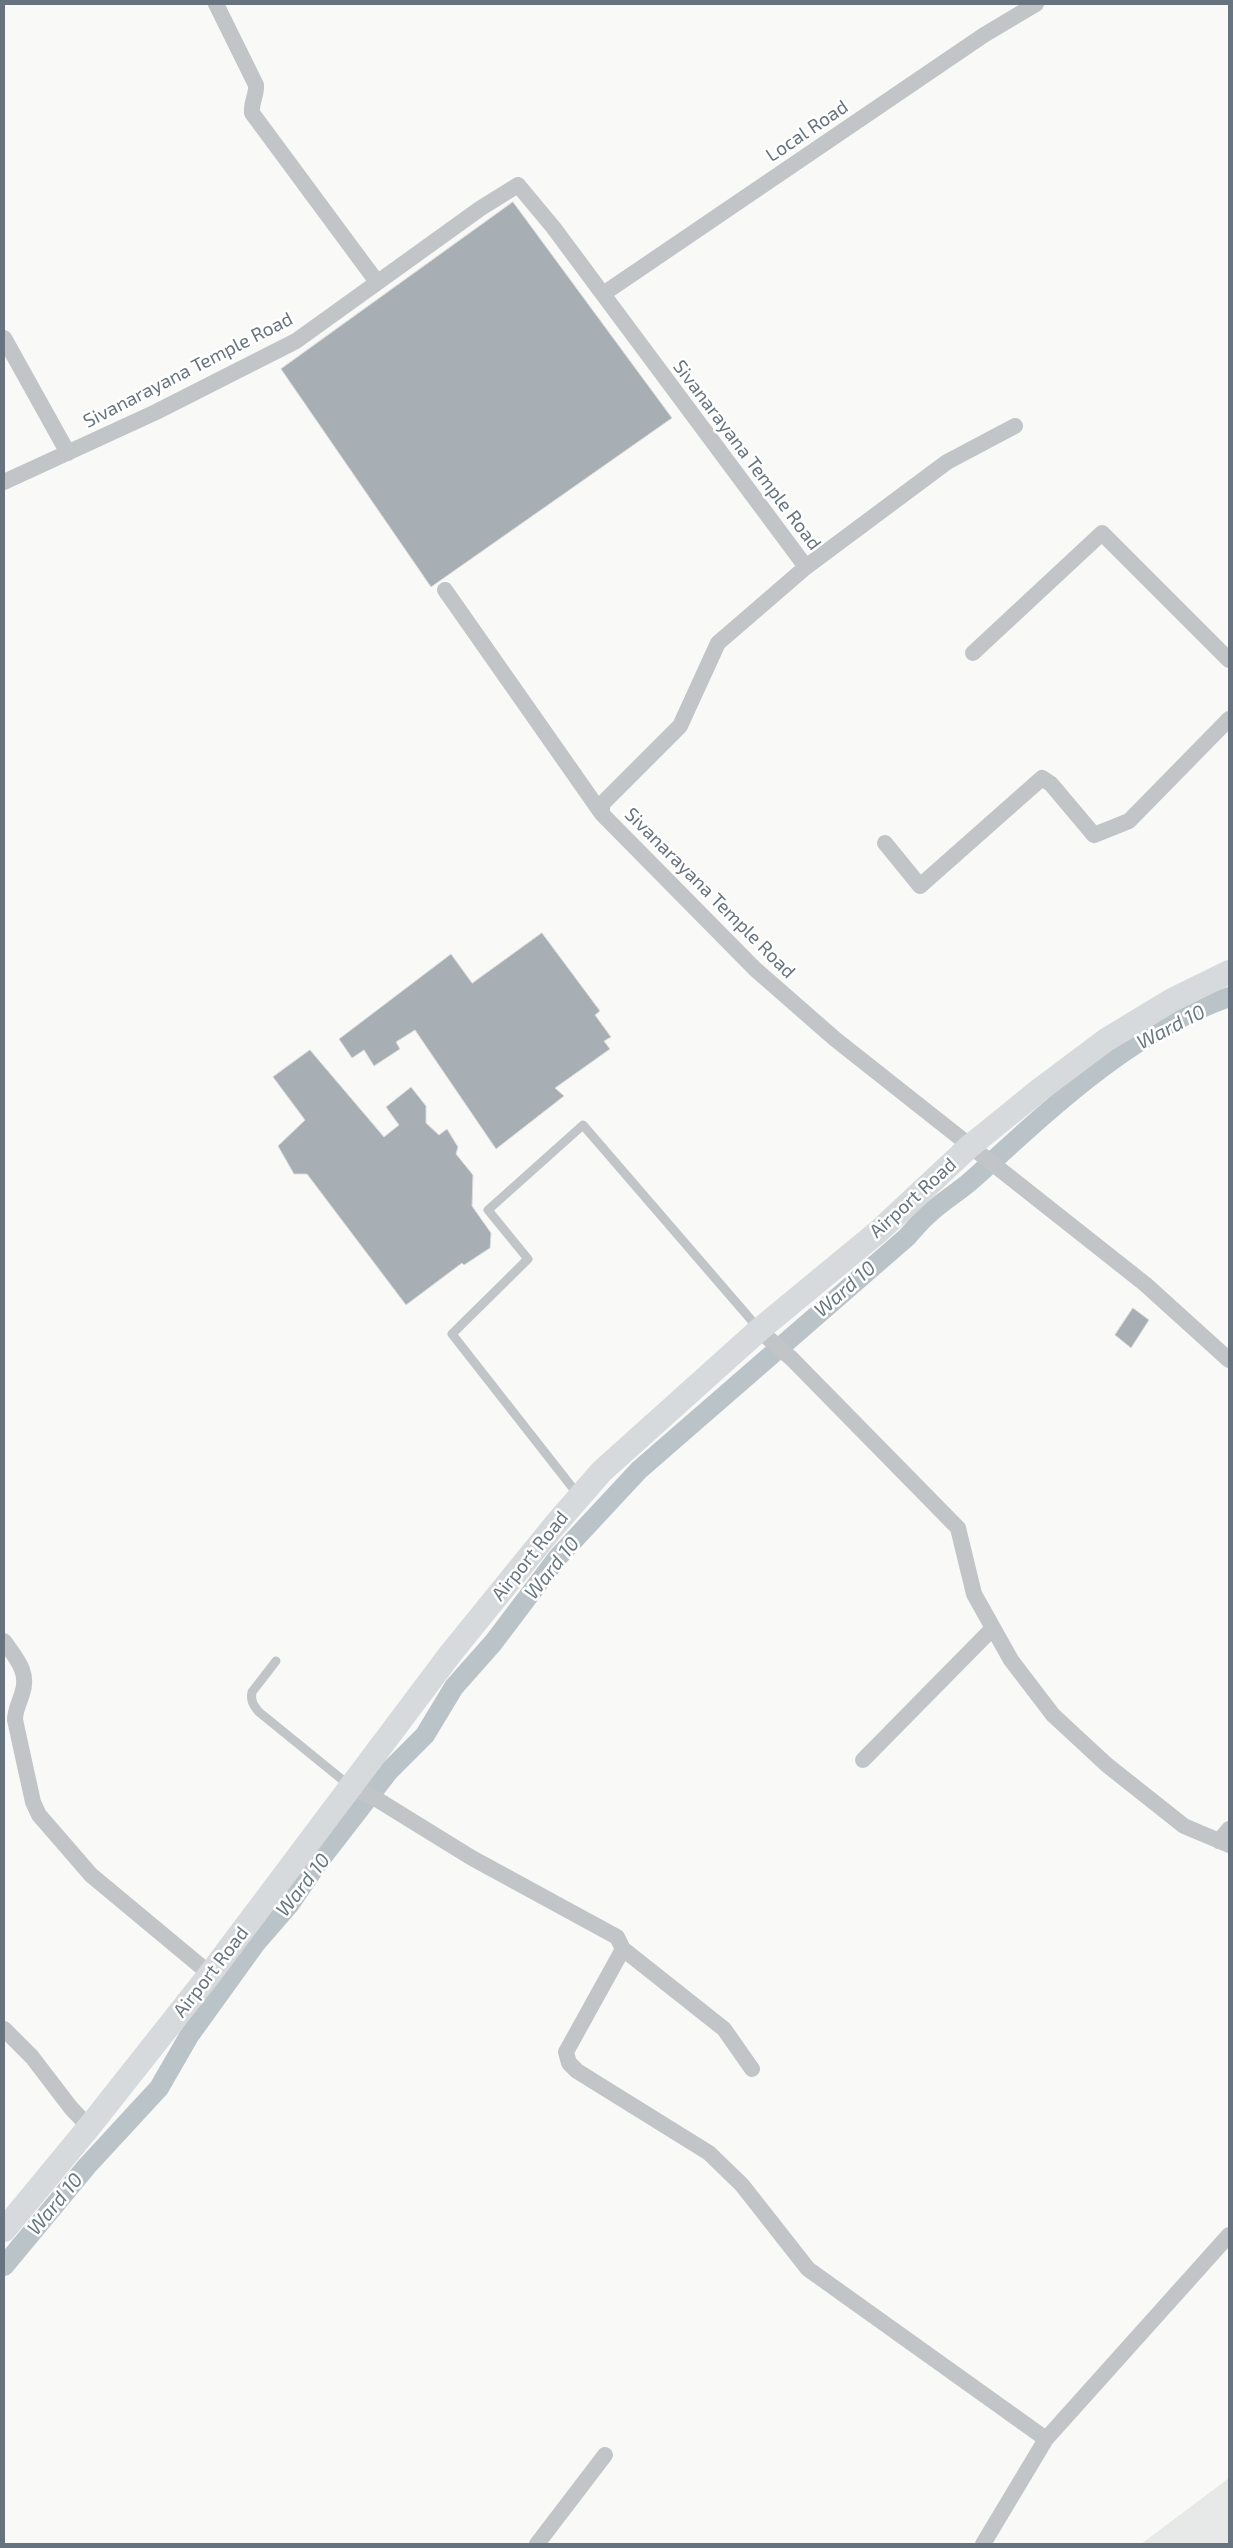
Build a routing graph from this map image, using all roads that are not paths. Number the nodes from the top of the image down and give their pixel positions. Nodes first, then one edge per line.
1 (216, 4) edge
2 (1036, 4) edge
3 (377, 282) junction
4 (603, 294) junction
5 (4, 338) edge
6 (1015, 426) dead end
7 (68, 453) junction
8 (4, 482) edge
9 (806, 566) junction
10 (445, 590) dead end
11 (973, 653) dead end
12 (1229, 660) edge
13 (1227, 725) edge
14 (602, 814) junction
15 (884, 842) dead end
16 (1229, 972) edge
17 (974, 1151) junction
18 (762, 1332) junction
19 (1229, 1360) edge
20 (580, 1497) junction
21 (993, 1628) junction
22 (4, 1640) edge
23 (276, 1661) dead end
24 (863, 1760) dead end
25 (352, 1787) junction
26 (1226, 1839) edge
27 (623, 1950) junction
28 (210, 1974) junction
29 (4, 2029) edge
30 (752, 2070) dead end
31 (89, 2127) junction
32 (4, 2230) edge
33 (1229, 2235) edge
34 (1046, 2438) junction
35 (605, 2455) dead end
36 (539, 2544) edge
37 (983, 2544) edge

1 - 3 street
2 - 4 street, Local Road
3 - 4 street, Sivanarayana Temple Road
3 - 7 street, Sivanarayana Temple Road
4 - 9 street, Sivanarayana Temple Road
5 - 7 street
6 - 9 street
7 - 8 street, Sivanarayana Temple Road
9 - 14 street, Sivanarayana Temple Road
10 - 14 street
11 - 12 street
13 - 15 street
14 - 17 street, Sivanarayana Temple Road
16 - 17 main road, Airport Road
17 - 18 main road, Airport Road
17 - 19 street, Sivanarayana Temple Road
18 - 20 main road, Airport Road
18 - 20 lane
18 - 21 street
20 - 25 main road, Airport Road
21 - 24 street
21 - 26 street
22 - 28 street
23 - 25 lane
25 - 27 street
25 - 28 main road, Airport Road
27 - 30 street
27 - 34 street
28 - 31 main road, Airport Road
29 - 31 street
31 - 32 main road, Airport Road
33 - 34 street
34 - 37 street
35 - 36 street

